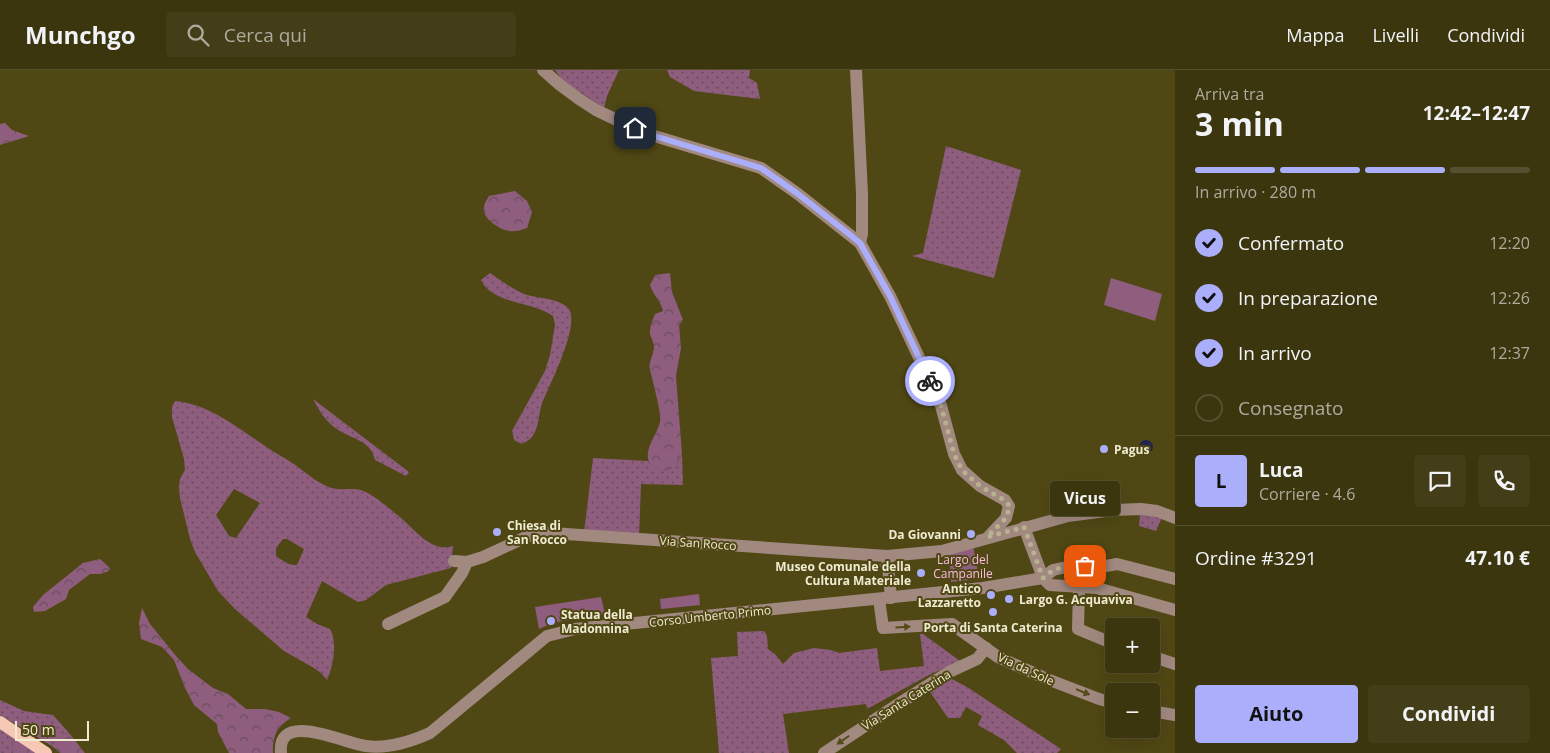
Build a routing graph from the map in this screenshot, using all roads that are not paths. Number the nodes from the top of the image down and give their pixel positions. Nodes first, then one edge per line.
1 (543, 70) edge
2 (856, 70) edge
3 (860, 243) junction
4 (1175, 518) edge
5 (1024, 527) junction
6 (987, 537) junction
7 (887, 556) junction
8 (454, 561) dead end
9 (467, 562) junction
10 (1089, 569) junction
11 (1043, 578) junction
12 (1175, 579) edge
13 (1079, 588) junction
14 (885, 598) junction
15 (1175, 610) edge
16 (388, 624) dead end
17 (1105, 640) edge
18 (986, 648) junction
19 (1160, 659) edge
20 (1175, 664) edge
21 (1105, 700) edge
22 (1160, 712) edge
23 (1175, 715) edge
24 (0, 722) edge
25 (46, 753) edge
26 (281, 753) edge
27 (824, 753) edge

1 - 3 street
2 - 3 street
3 - 6 street
4 - 5 street, Via San Rocco
5 - 6 street, Via San Rocco
5 - 11 street
6 - 7 street, Via San Rocco
7 - 9 street, Via San Rocco
7 - 14 street
8 - 9 street, Via San Rocco
9 - 16 street
10 - 11 street
10 - 12 street
10 - 13 street
11 - 13 street
11 - 14 street, Corso Umberto Primo
13 - 15 street
13 - 17 street
14 -> 18 street, Via da Sole
14 - 26 street, Corso Umberto Primo
18 -> 21 street, Via da Sole
18 -> 27 street, Via Santa Caterina
19 - 20 street
22 - 23 street
24 - 25 main road

